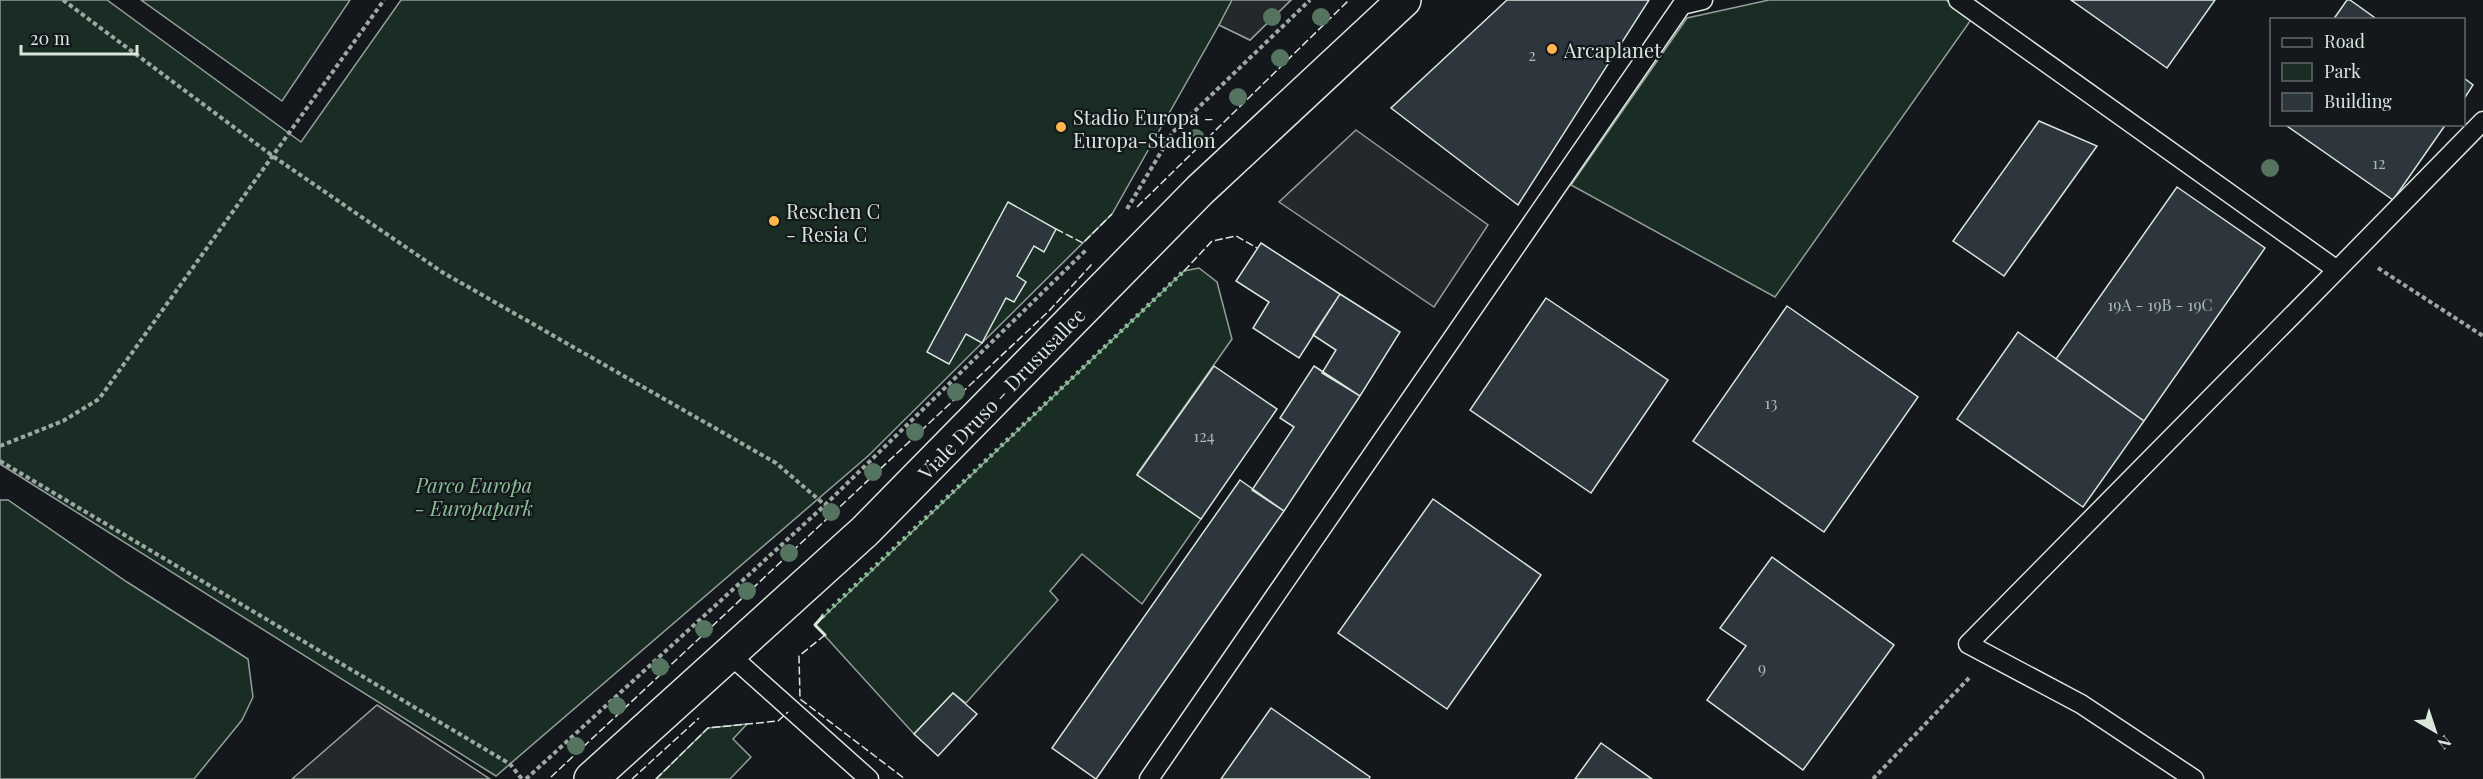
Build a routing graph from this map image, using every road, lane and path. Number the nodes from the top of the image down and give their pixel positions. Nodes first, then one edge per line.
1 (63, 0) edge
2 (384, 0) edge
3 (1310, 0) edge
4 (1404, 0) edge
5 (1703, 0) edge
6 (1958, 0) edge
7 (2483, 121) edge
8 (274, 157) junction
9 (1119, 217) dead end
10 (1094, 242) dead end
11 (2337, 270) junction
12 (0, 446) edge
13 (0, 461) edge
14 (825, 505) junction
15 (1968, 644) junction
16 (729, 654) junction
17 (524, 779) edge
18 (591, 779) edge
19 (869, 779) edge
20 (1149, 779) edge
21 (1873, 779) edge
22 (2194, 779) edge

1 - 8 path
2 - 8 path
3 - 9 path
4 - 16 main road, Viale Druso - Drususallee
5 - 20 lane
6 - 11 lane
7 - 11 lane
8 - 12 path
8 - 14 path
10 - 14 path
11 - 15 lane
13 - 17 path
14 - 17 path
15 - 21 path
15 - 22 lane
16 - 18 main road, Viale Druso - Drususallee
16 - 19 lane

